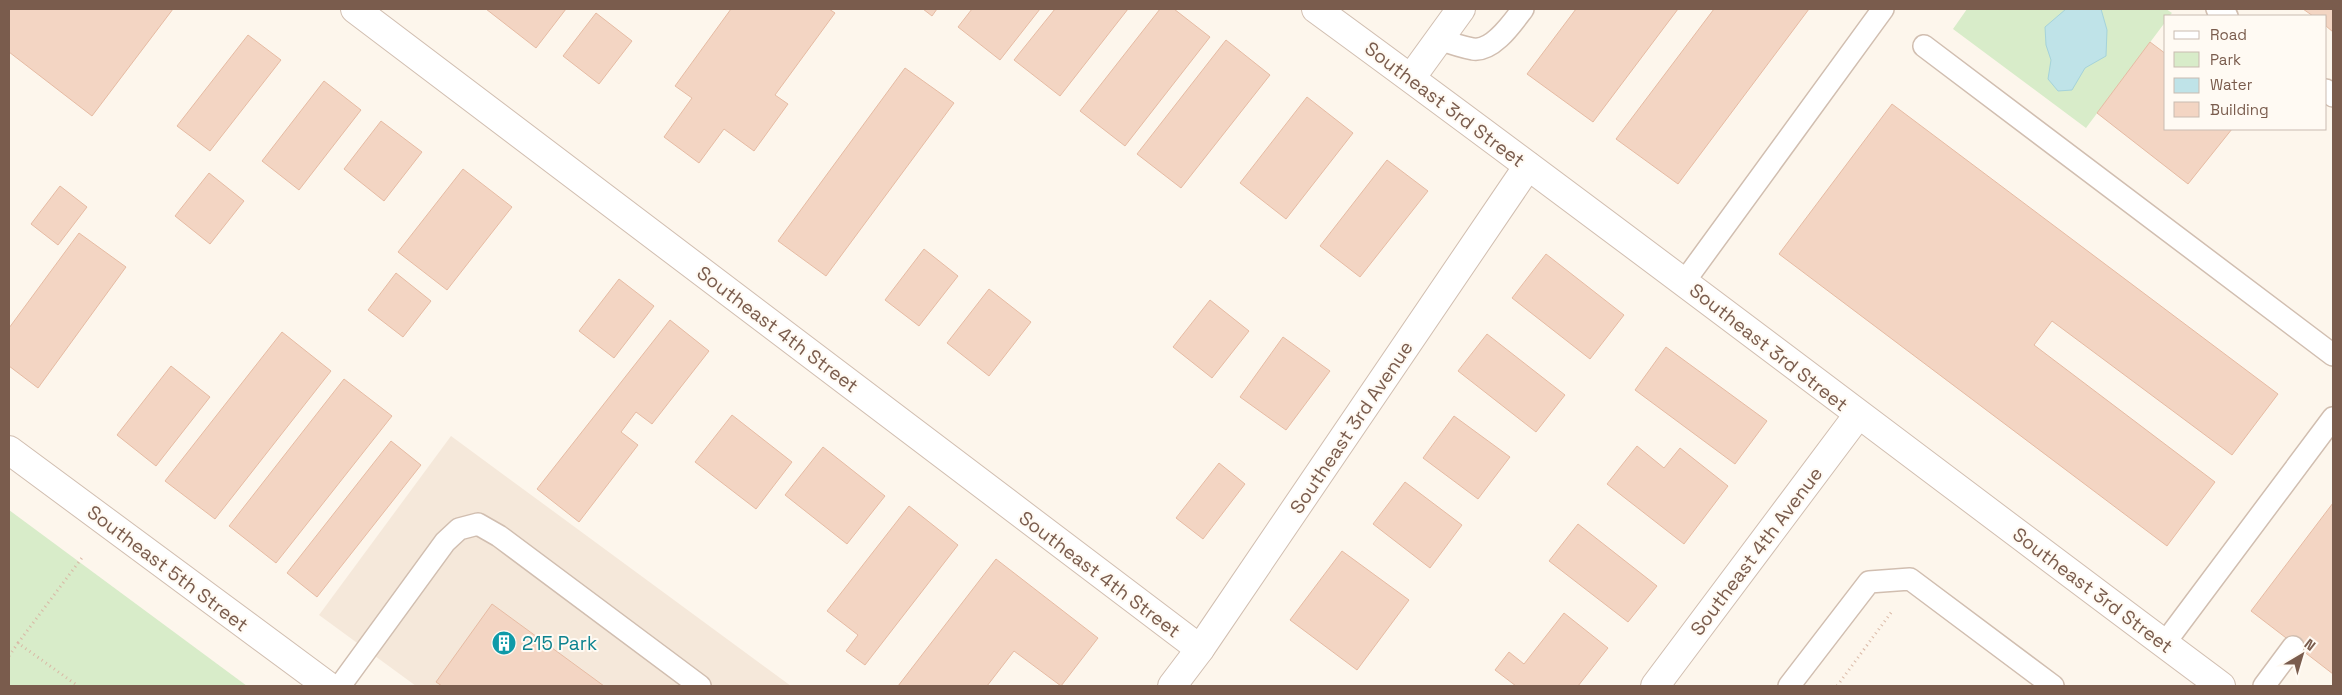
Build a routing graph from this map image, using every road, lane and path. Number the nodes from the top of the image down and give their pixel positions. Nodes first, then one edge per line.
1 (356, 9) edge
2 (1316, 9) edge
3 (1461, 9) edge
4 (1523, 9) edge
5 (1883, 9) edge
6 (1439, 39) junction
7 (1924, 46) dead end
8 (1411, 78) junction
9 (1528, 166) junction
10 (1684, 282) junction
11 (2333, 355) edge
12 (1858, 416) junction
13 (2333, 418) edge
14 (9, 450) edge
15 (84, 555) dead end
16 (1895, 608) dead end
17 (18, 643) junction
18 (2164, 644) junction
19 (2293, 647) dead end
20 (1200, 649) junction
21 (9, 656) edge
22 (78, 686) edge
23 (328, 686) edge
24 (340, 686) edge
25 (700, 686) edge
26 (1172, 686) edge
27 (1655, 686) edge
28 (1789, 686) edge
29 (1837, 686) edge
30 (2053, 686) edge
31 (2221, 686) edge
32 (2264, 686) edge

1 - 20 street, Southeast 4th Street
2 - 8 street, Southeast 3rd Street
3 - 6 street
4 - 6 lane
5 - 10 lane
6 - 8 street
7 - 11 lane
8 - 9 street, Southeast 3rd Street
9 - 10 street, Southeast 3rd Street
9 - 20 street, Southeast 3rd Avenue
10 - 12 street, Southeast 3rd Street
12 - 18 street, Southeast 3rd Street
12 - 27 street, Southeast 4th Avenue
13 - 18 lane
14 - 23 street, Southeast 5th Street
15 - 17 path
16 - 29 path
17 - 21 path
17 - 22 path
18 - 31 street, Southeast 3rd Street
19 - 32 lane
20 - 26 street, Southeast 3rd Avenue
24 - 25 lane
28 - 30 lane

